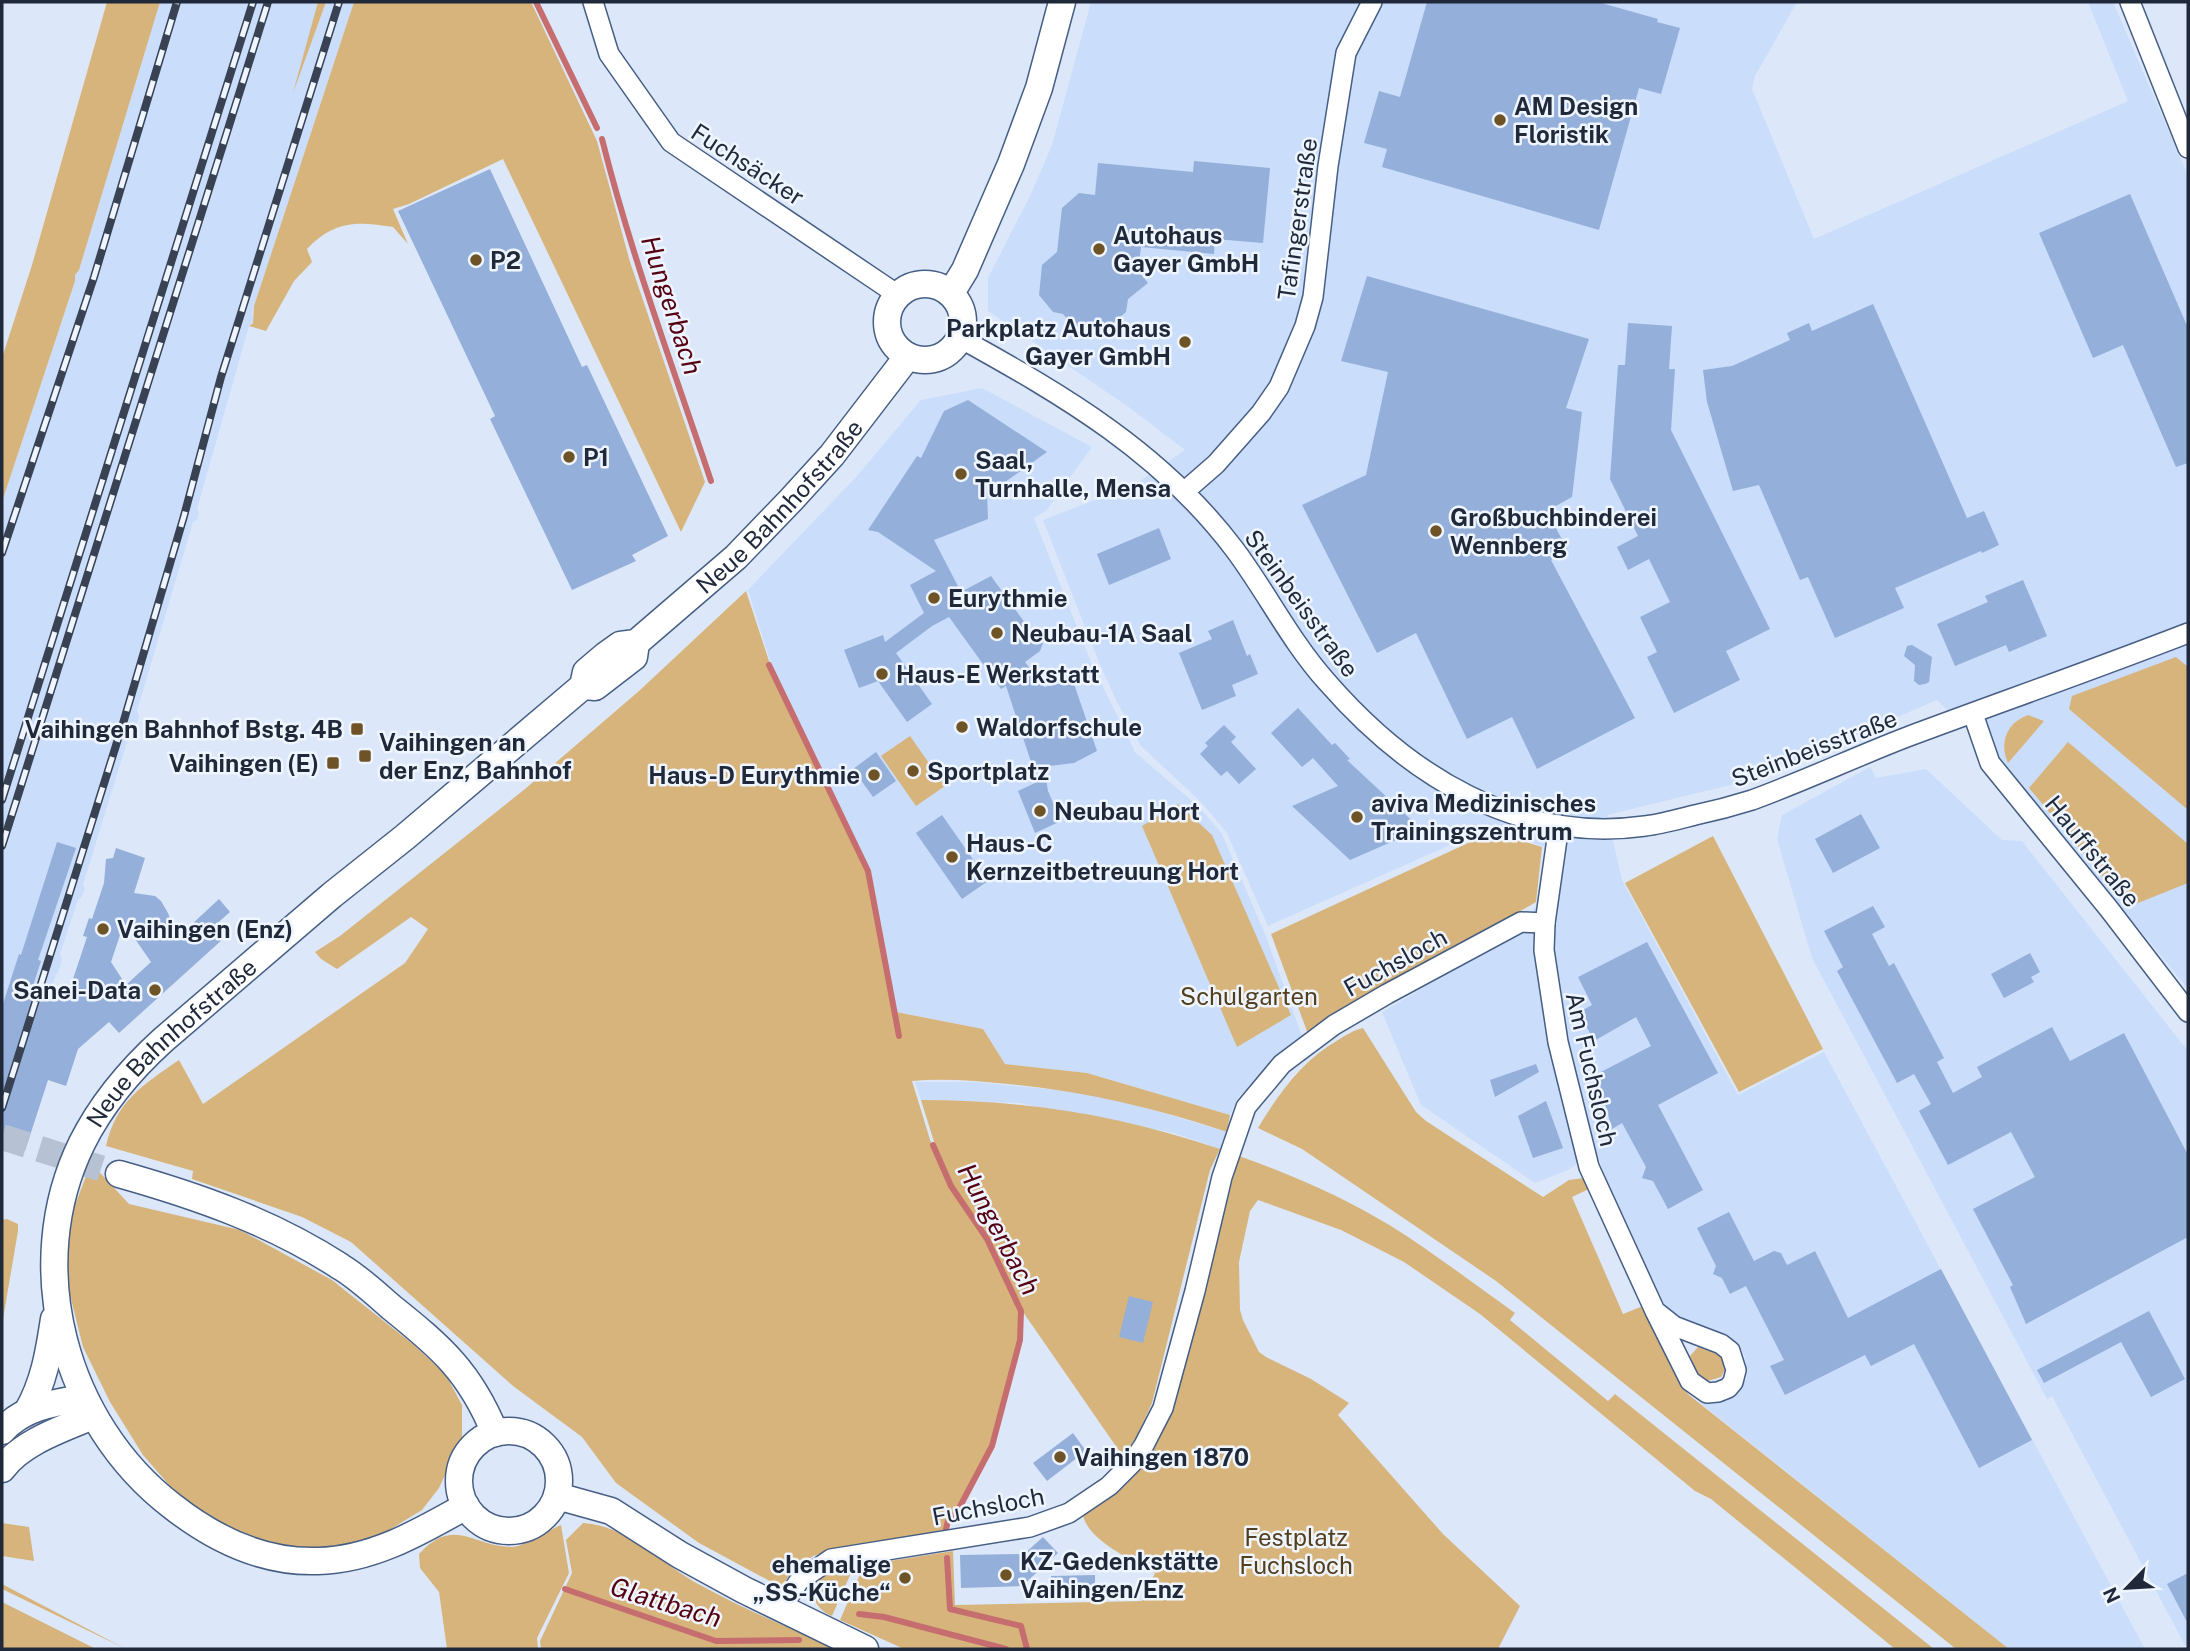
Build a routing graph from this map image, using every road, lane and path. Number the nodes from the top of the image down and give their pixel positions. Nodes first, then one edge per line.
1 (593, 2) edge
2 (1062, 2) edge
3 (1372, 2) edge
4 (2130, 2) edge
5 (2188, 148) edge
6 (951, 293) junction
7 (898, 295) junction
8 (960, 338) junction
9 (908, 356) junction
10 (1185, 491) junction
11 (2188, 633) edge
12 (1973, 714) junction
13 (1559, 825) junction
14 (1545, 923) junction
15 (2188, 1012) edge
16 (119, 1174) tunnel mouth
17 (56, 1307) junction
18 (1655, 1311) junction
19 (88, 1407) junction
20 (27, 1412) junction
21 (2, 1431) edge
22 (495, 1433) junction
23 (2, 1469) edge
24 (557, 1496) junction
25 (466, 1506) junction
26 (780, 1608) junction
27 (865, 1649) edge

1 - 7 street, Fuchsäcker
2 - 6 main road
3 - 10 street, Tafingerstraße
4 - 5 street
6 - 7 main road
6 - 8 main road
7 - 9 main road
8 - 9 main road
8 - 10 street, Steinbeisstraße
9 - 17 main road, Neue Bahnhofstraße
10 - 13 street, Steinbeisstraße
11 - 12 street, Steinbeisstraße
12 - 13 street, Steinbeisstraße
12 - 15 street, Hauffstraße
13 - 14 street, Am Fuchsloch
14 - 18 street, Am Fuchsloch
14 - 26 street, Fuchsloch
16 - 22 main road
17 - 19 main road, Neue Bahnhofstraße
17 - 20 main road
18 - 18 street, Am Fuchsloch
19 - 20 main road
19 - 23 main road
19 - 25 main road, Neue Bahnhofstraße
20 - 21 main road
22 - 24 main road
22 - 25 main road
24 - 25 main road
24 - 26 main road
26 - 27 main road

